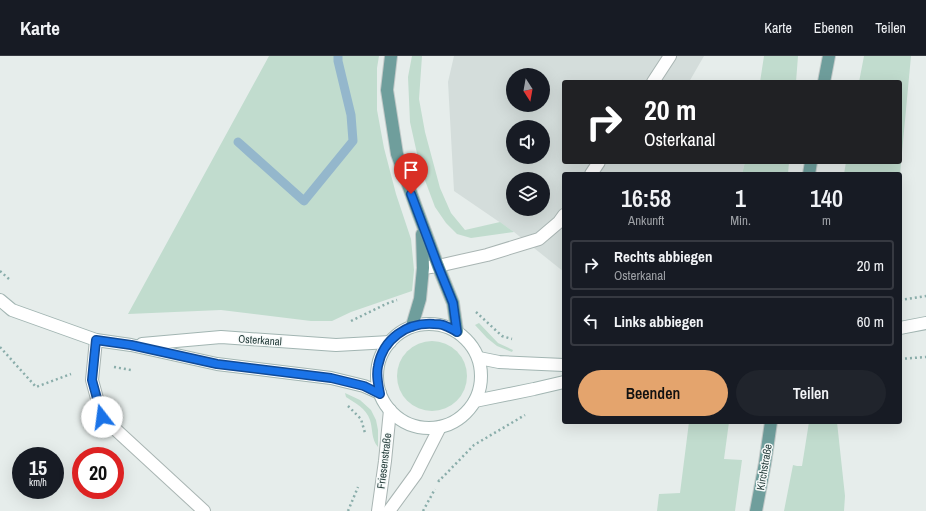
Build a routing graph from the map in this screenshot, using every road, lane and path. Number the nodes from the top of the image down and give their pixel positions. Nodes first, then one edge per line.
1 (391, 56) edge
2 (670, 56) edge
3 (829, 56) edge
4 (653, 80) edge
5 (824, 80) edge
6 (562, 218) edge
7 (422, 225) junction
8 (438, 266) junction
9 (423, 268) junction
10 (0, 271) edge
11 (12, 282) dead end
12 (926, 296) edge
13 (420, 299) junction
14 (0, 300) edge
15 (902, 300) edge
16 (453, 303) junction
17 (926, 323) edge
18 (412, 326) junction
19 (902, 328) edge
20 (457, 332) junction
21 (96, 340) junction
22 (390, 342) junction
23 (131, 345) junction
24 (336, 345) junction
25 (0, 347) edge
26 (926, 357) edge
27 (479, 358) junction
28 (902, 359) edge
29 (532, 364) junction
30 (94, 365) junction
31 (562, 365) edge
32 (331, 378) junction
33 (562, 382) edge
34 (534, 389) junction
35 (380, 394) junction
36 (475, 402) junction
37 (390, 410) junction
38 (771, 424) edge
39 (440, 427) junction
40 (365, 433) dead end
41 (416, 474) junction
42 (439, 481) junction
43 (204, 511) edge
44 (378, 511) edge
45 (389, 511) edge
46 (423, 511) edge
47 (756, 511) edge

1 - 7 main road
2 - 4 main road
3 - 5 main road
6 - 8 main road
7 - 8 main road
7 - 9 main road
8 - 9 main road
8 - 16 main road
9 - 13 main road
10 - 11 path
12 - 15 path
13 - 18 main road
13 - 24 path
14 - 21 main road, Osterkanal
16 - 20 main road
16 - 29 path
17 - 19 main road
18 - 20 main road
18 - 22 main road
20 - 27 main road
21 - 23 main road, Osterkanal
21 - 30 main road
22 - 24 main road, Osterkanal
22 - 35 main road
23 - 24 main road, Osterkanal
23 - 32 main road, Osterkanal
25 - 30 path
26 - 28 path
27 - 29 main road
27 - 36 main road
29 - 31 main road
30 - 43 main road
32 - 35 main road, Osterkanal
32 - 40 path
33 - 34 main road
34 - 36 main road
34 - 42 path
35 - 37 main road
36 - 39 main road
37 - 39 main road
37 - 44 main road, Friesenstraße
38 - 47 main road, Kirchstraße
39 - 41 main road, Friesenstraße
41 - 42 path
41 - 45 main road, Friesenstraße
42 - 46 path

